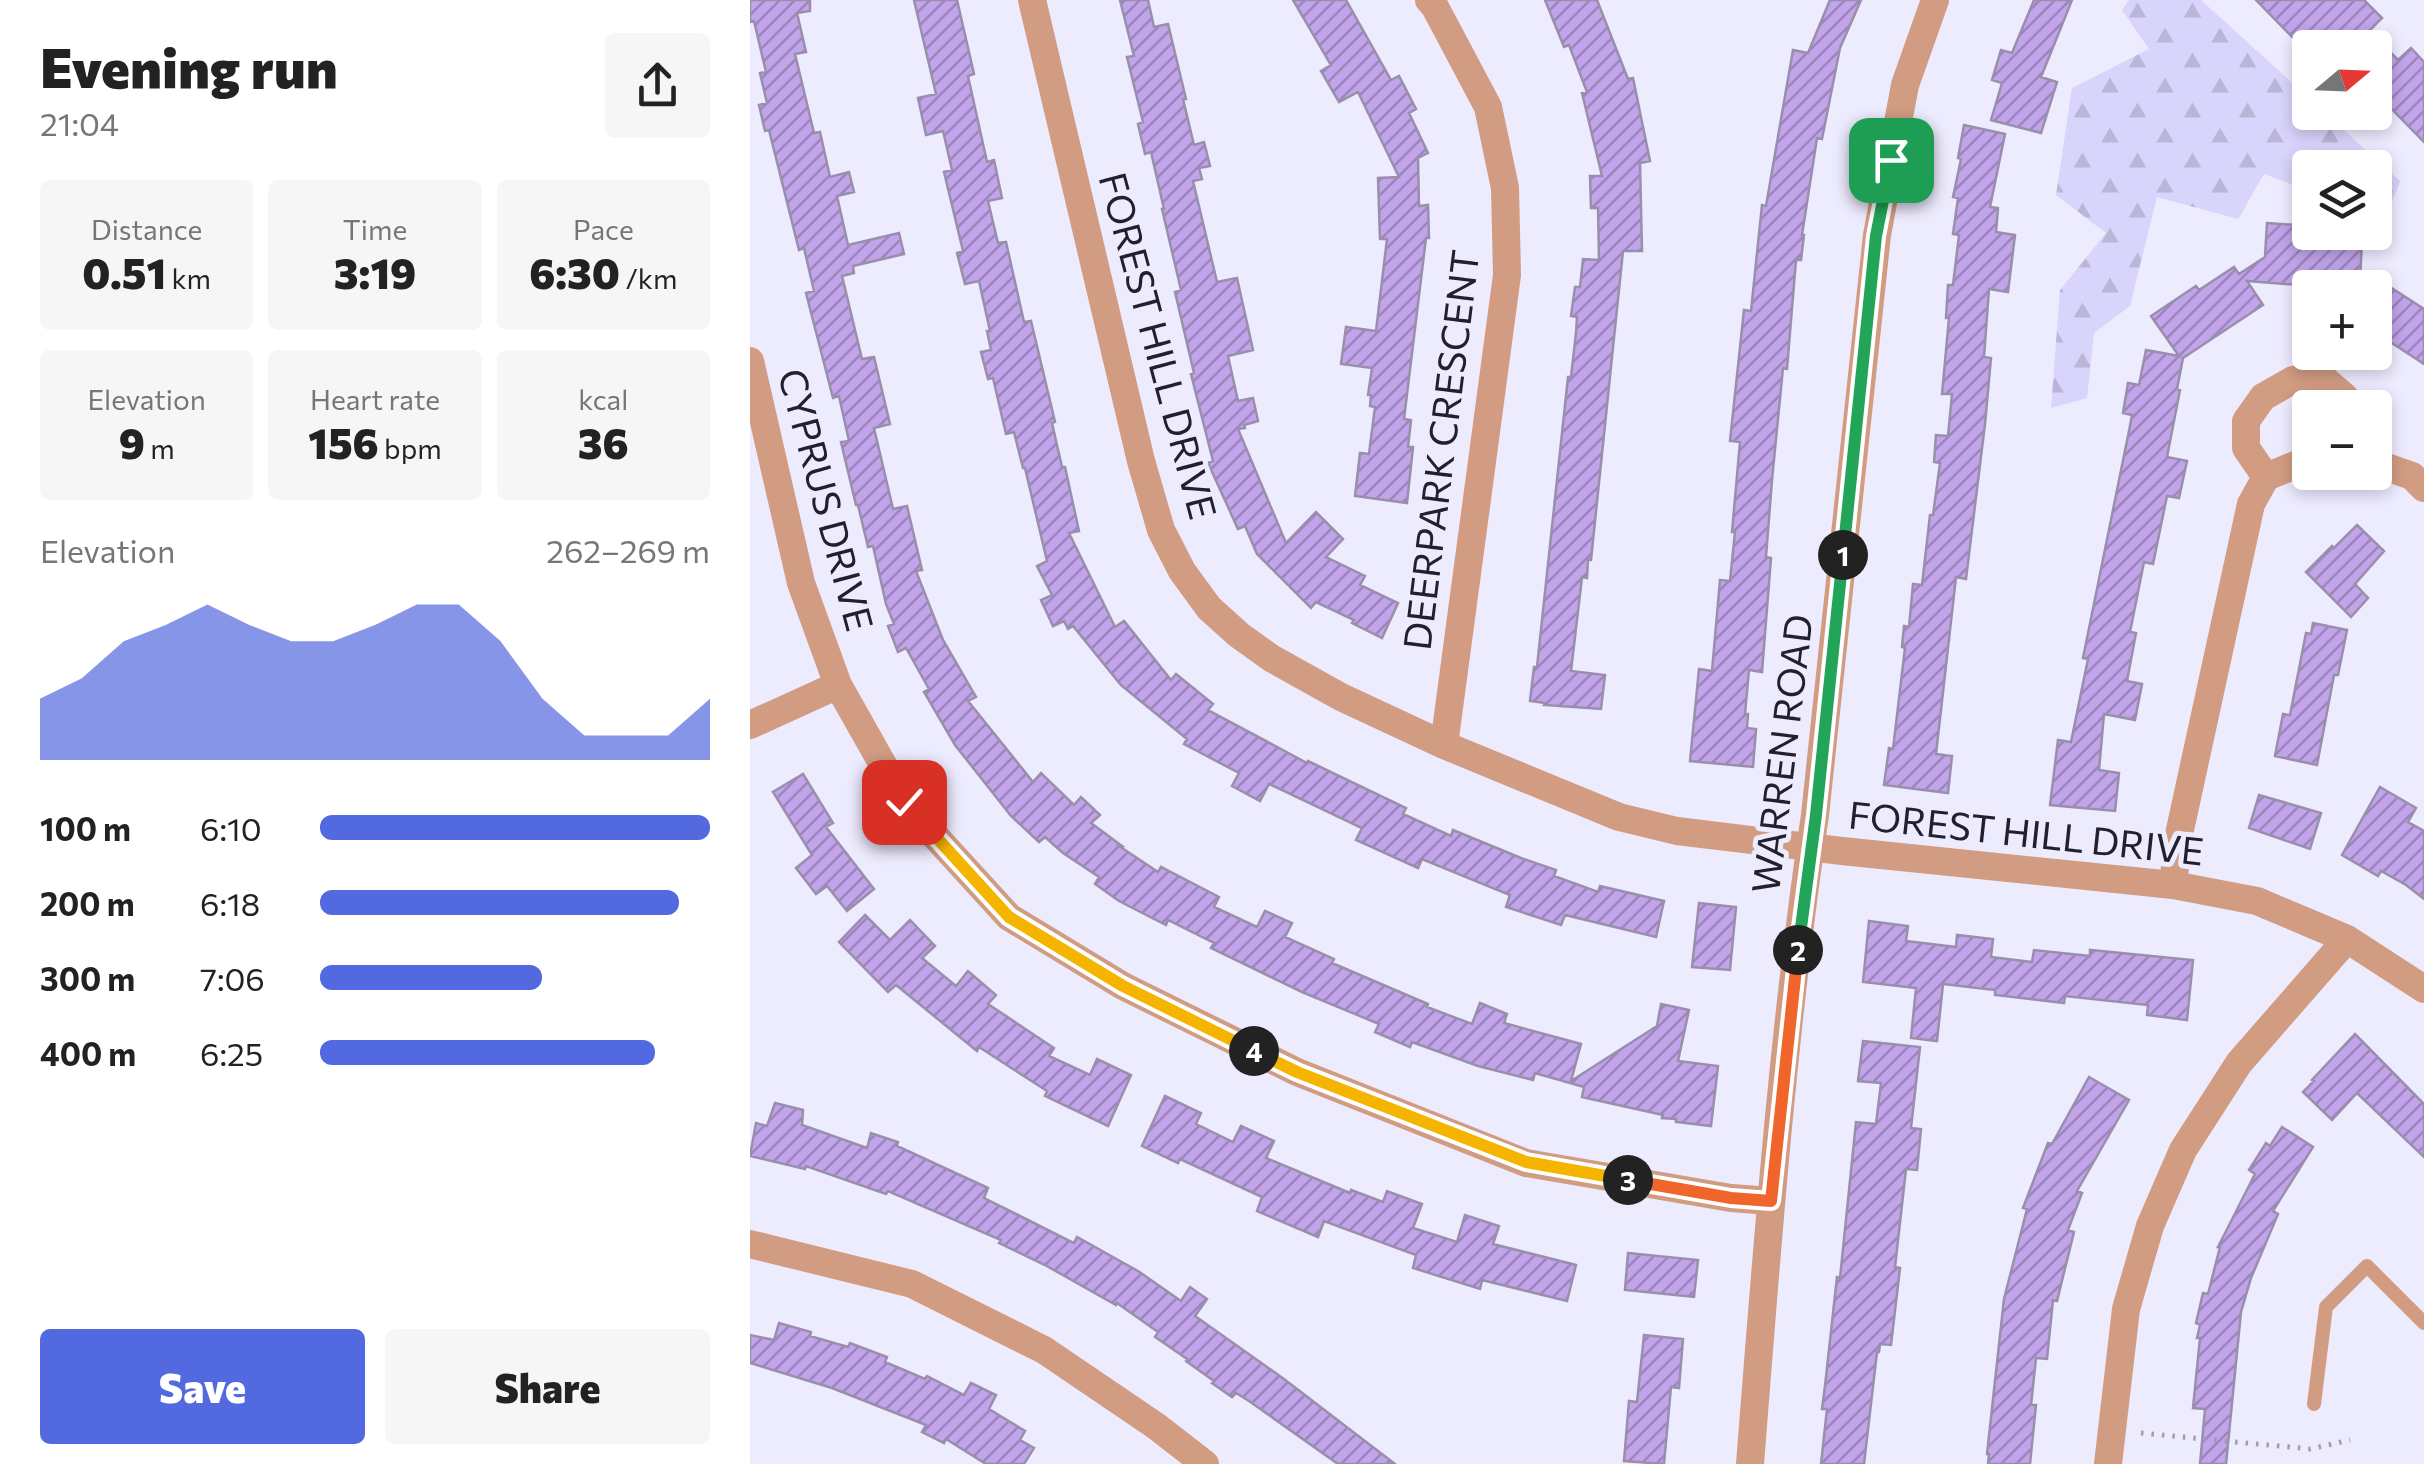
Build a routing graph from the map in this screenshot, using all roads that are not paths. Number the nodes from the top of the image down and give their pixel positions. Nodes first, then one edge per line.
1 (1032, 0) edge
2 (1429, 0) edge
3 (1936, 0) edge
4 (750, 361) edge
5 (2337, 390) edge
6 (2292, 467) edge
7 (2392, 468) edge
8 (2266, 477) junction
9 (2424, 488) edge
10 (838, 685) junction
11 (750, 725) edge
12 (1444, 745) junction
13 (1810, 847) junction
14 (2173, 885) junction
15 (2347, 939) junction
16 (2424, 988) edge
17 (1771, 1201) junction
18 (750, 1244) edge
19 (2424, 1323) edge
20 (2314, 1404) dead end
21 (1205, 1464) edge
22 (1750, 1464) edge
23 (2108, 1464) edge

1 - 12 street, FOREST HILL DRIVE
2 - 12 street, DEERPARK CRESCENT
3 - 13 street, WARREN ROAD
4 - 10 street, CYPRUS DRIVE
5 - 8 street
6 - 8 street
7 - 9 street
8 - 14 street
10 - 11 street
10 - 17 street, CYPRUS DRIVE
12 - 13 street, FOREST HILL DRIVE
13 - 14 street, FOREST HILL DRIVE
13 - 17 street, WARREN ROAD
14 - 15 street, FOREST HILL DRIVE
15 - 16 street, FOREST HILL DRIVE
15 - 23 street
17 - 22 street, WARREN ROAD
18 - 21 street
19 - 20 lane

